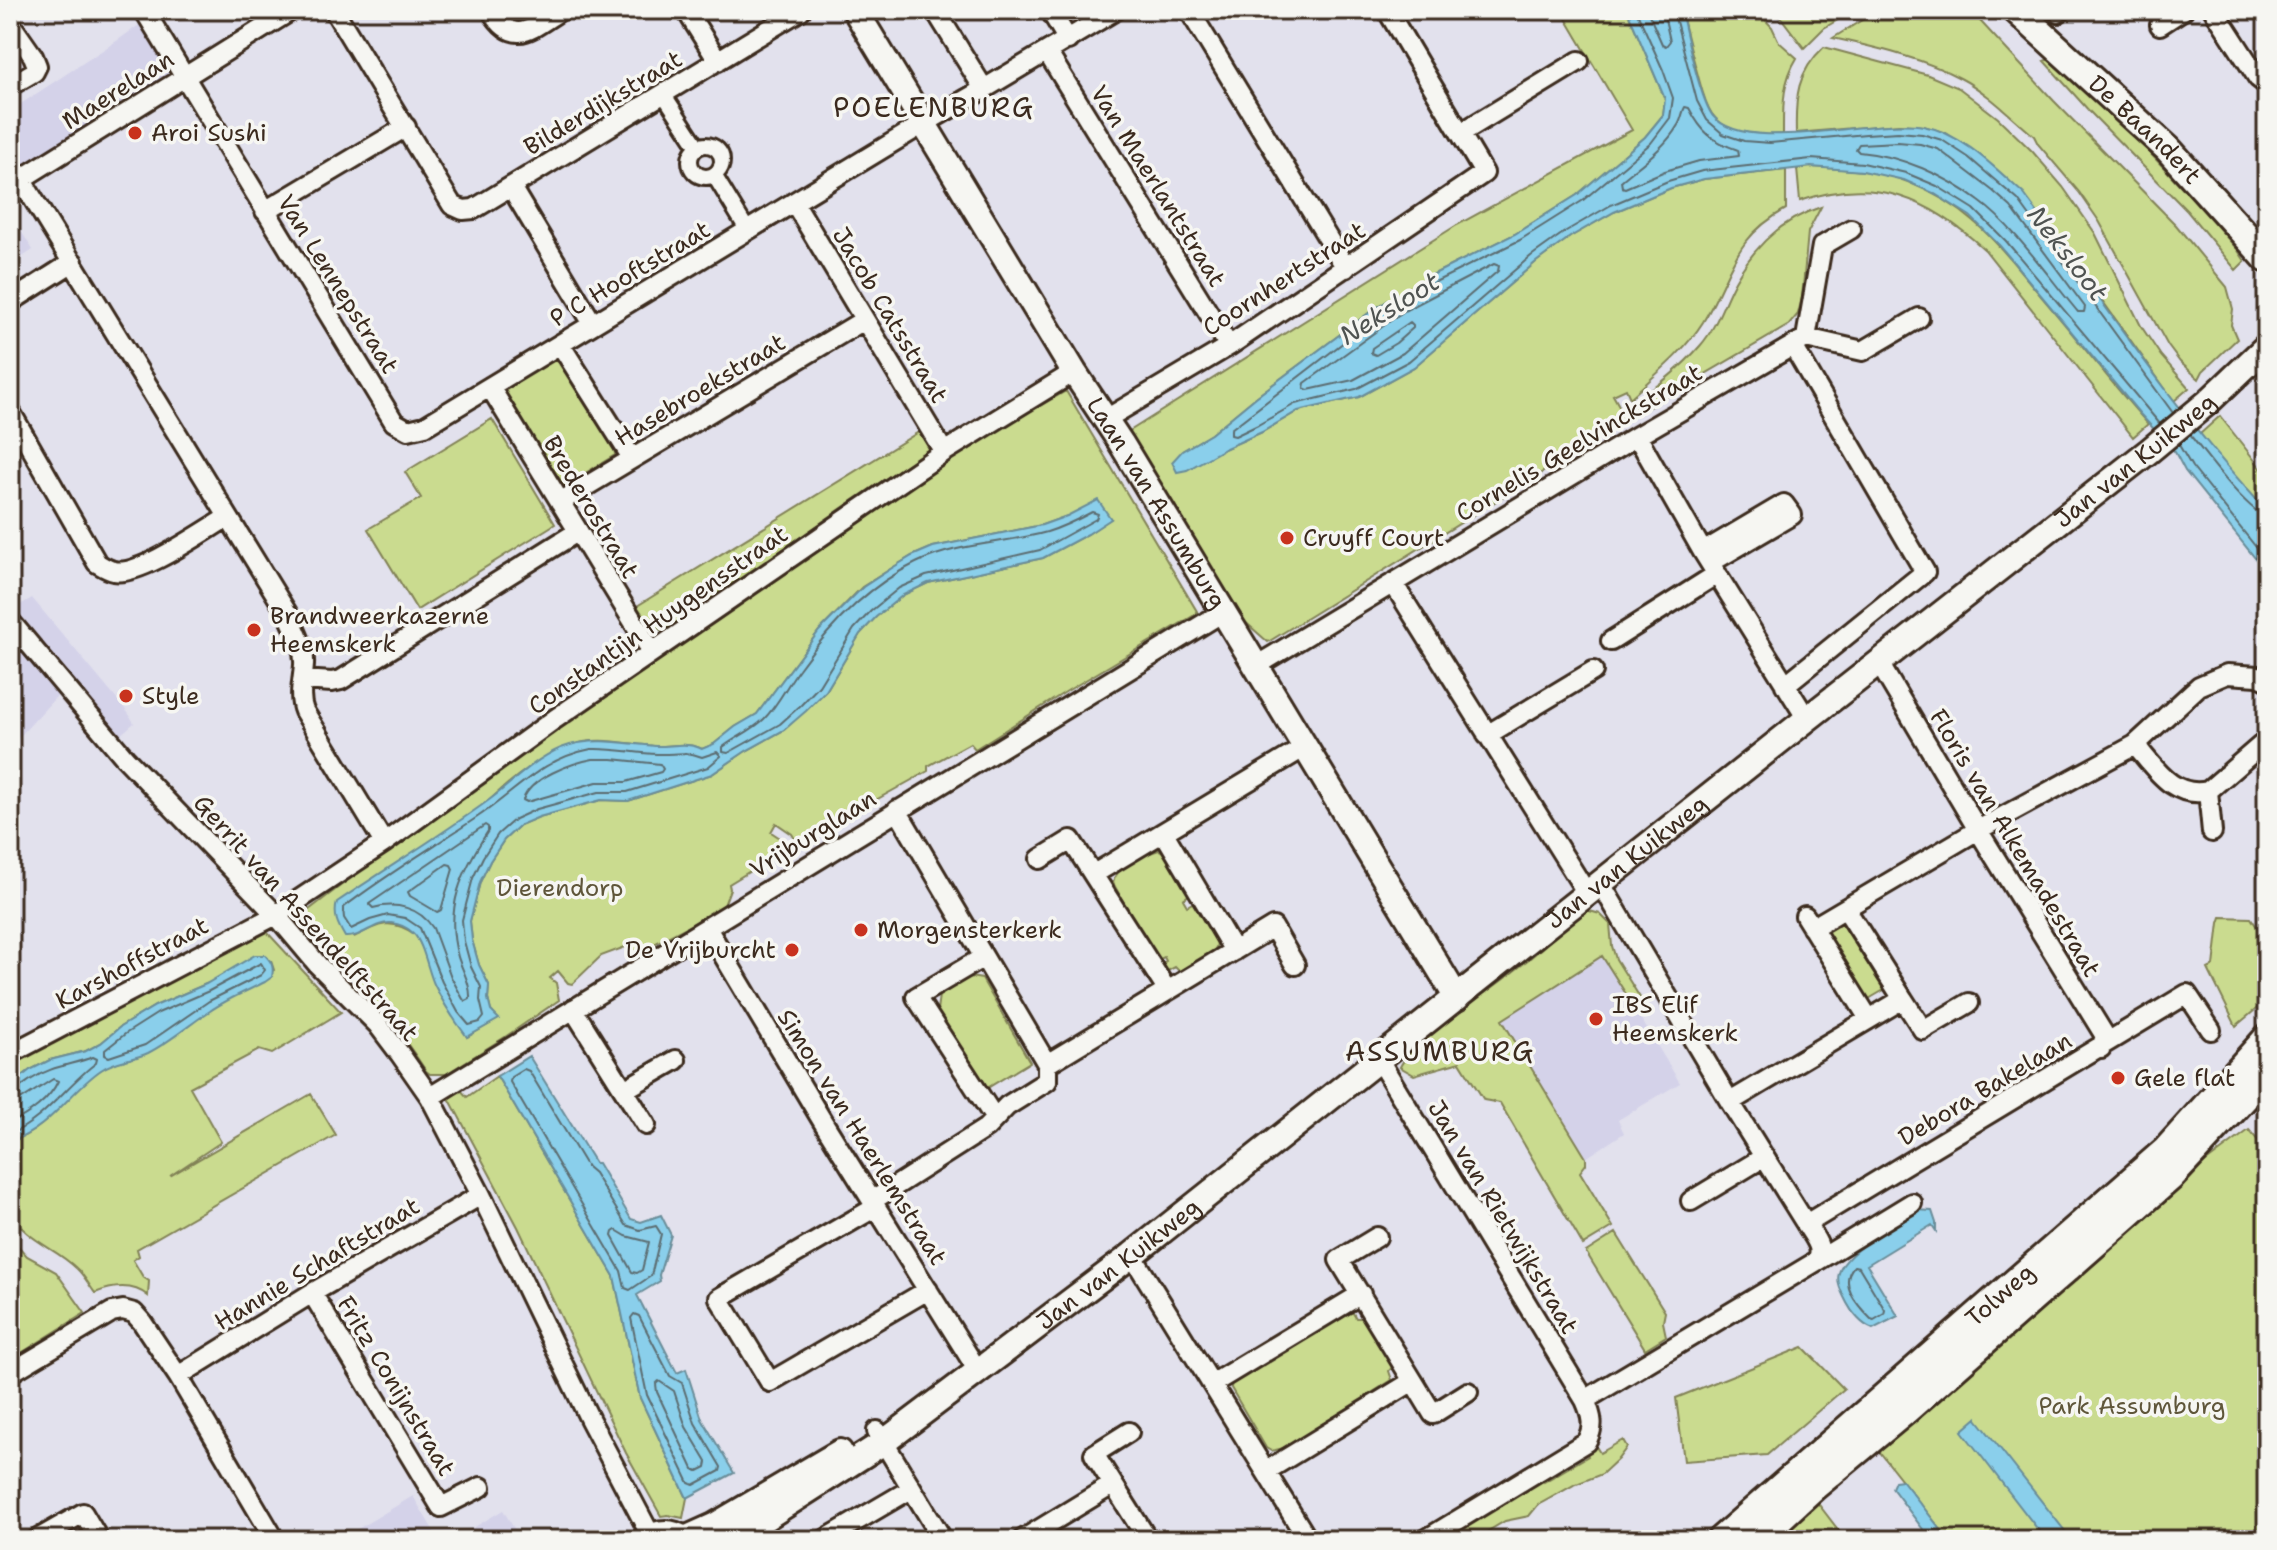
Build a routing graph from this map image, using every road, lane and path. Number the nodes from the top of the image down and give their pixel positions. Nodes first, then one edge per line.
1 (144, 10) edge
2 (292, 10) edge
3 (334, 10) edge
4 (491, 10) edge
5 (561, 10) edge
6 (686, 10) edge
7 (801, 10) edge
8 (855, 10) edge
9 (935, 10) edge
10 (1050, 10) edge
11 (1116, 10) edge
12 (1189, 10) edge
13 (1387, 10) edge
14 (2016, 10) edge
15 (2183, 10) edge
16 (2214, 10) edge
17 (10, 23) edge
18 (2160, 25) dead end
19 (1068, 40) junction
20 (1047, 52) junction
21 (718, 61) junction
22 (1579, 61) dead end
23 (184, 77) junction
24 (2264, 79) edge
25 (10, 86) edge
26 (984, 89) junction
27 (664, 95) junction
28 (923, 124) junction
29 (406, 127) junction
30 (1461, 133) junction
31 (698, 147) junction
32 (714, 175) junction
33 (16, 182) edge
34 (511, 187) junction
35 (794, 202) junction
36 (265, 211) junction
37 (1851, 229) dead end
38 (748, 231) junction
39 (2267, 259) edge
40 (73, 262) junction
41 (1346, 268) junction
42 (10, 302) edge
43 (1919, 318) dead end
44 (864, 320) junction
45 (593, 324) junction
46 (1799, 342) junction
47 (560, 344) junction
48 (1229, 346) junction
49 (2267, 346) edge
50 (1074, 372) junction
51 (490, 387) junction
52 (10, 411) edge
53 (1106, 419) junction
54 (1637, 436) junction
55 (944, 452) junction
56 (632, 458) junction
57 (560, 502) junction
58 (228, 517) junction
59 (577, 532) junction
60 (1710, 563) junction
61 (1393, 583) junction
62 (1223, 612) junction
63 (10, 621) edge
64 (1611, 641) dead end
65 (652, 652) junction
66 (1879, 663) junction
67 (1256, 666) junction
68 (1593, 671) dead end
69 (303, 680) junction
70 (2267, 680) edge
71 (1785, 685) junction
72 (1807, 719) junction
73 (1487, 735) junction
74 (2267, 740) edge
75 (2135, 745) junction
76 (1305, 747) junction
77 (2208, 791) junction
78 (897, 810) junction
79 (1978, 830) junction
80 (2212, 832) dead end
81 (1164, 833) junction
82 (384, 843) junction
83 (1040, 859) dead end
84 (1094, 874) junction
85 (1594, 889) junction
86 (1846, 909) junction
87 (276, 915) junction
88 (707, 928) junction
89 (1234, 951) junction
90 (982, 958) junction
91 (1295, 965) dead end
92 (1167, 990) junction
93 (1457, 998) junction
94 (1903, 999) junction
95 (1969, 1003) dead end
96 (573, 1009) junction
97 (1869, 1019) junction
98 (2211, 1030) dead end
99 (2267, 1038) edge
100 (2101, 1048) junction
101 (10, 1054) edge
102 (676, 1060) dead end
103 (1379, 1060) junction
104 (1047, 1064) junction
105 (2267, 1074) edge
106 (624, 1090) junction
107 (430, 1097) junction
108 (1730, 1102) junction
109 (994, 1117) junction
110 (646, 1125) dead end
111 (1764, 1157) junction
112 (481, 1195) junction
113 (1691, 1201) dead end
114 (1912, 1203) dead end
115 (874, 1204) junction
116 (1806, 1224) junction
117 (1377, 1237) dead end
118 (1132, 1255) junction
119 (1817, 1261) junction
120 (928, 1290) junction
121 (312, 1293) junction
122 (1361, 1294) junction
123 (978, 1371) junction
124 (10, 1373) edge
125 (178, 1376) junction
126 (1413, 1381) junction
127 (1212, 1384) junction
128 (1468, 1392) dead end
129 (1585, 1400) junction
130 (1129, 1432) dead end
131 (881, 1436) junction
132 (1266, 1471) junction
133 (1112, 1485) junction
134 (481, 1487) dead end
135 (911, 1489) junction
136 (649, 1538) edge
137 (36, 1540) edge
138 (99, 1540) edge
139 (275, 1540) edge
140 (685, 1540) edge
141 (731, 1540) edge
142 (824, 1540) edge
143 (943, 1540) edge
144 (1022, 1540) edge
145 (1148, 1540) edge
146 (1308, 1540) edge
147 (1425, 1540) edge
148 (1720, 1540) edge
149 (1756, 1540) edge

1 - 23 street, Van Lennepstraat
2 - 23 street, Maerelaan
3 - 29 street, Bilderdijkstraat
4 - 5 street
6 - 21 street
7 - 21 street, Bilderdijkstraat
8 - 28 street, Laan van Assumburg
9 - 26 street
10 - 19 street
11 - 19 street, P C Hooftstraat
12 - 41 street
13 - 30 street
14 - 39 main road, De Baandert
15 - 18 street
16 - 24 street
17 - 25 street
19 - 20 street, P C Hooftstraat
20 - 26 street, P C Hooftstraat
20 - 48 street, Van Maerlantstraat
21 - 27 street, Bilderdijkstraat
22 - 30 street
23 - 33 street, Maerelaan
23 - 36 street, Van Lennepstraat
26 - 28 street, P C Hooftstraat
27 - 31 street
27 - 34 street, Bilderdijkstraat
28 - 35 street, P C Hooftstraat
28 - 50 street, Laan van Assumburg
29 - 34 street, Bilderdijkstraat
29 - 36 street
30 - 41 street, Coornhertstraat
31 - 32 street
31 - 32 street
32 - 38 street
33 - 40 street
34 - 45 street, Bilderdijkstraat
35 - 38 street, P C Hooftstraat
35 - 44 street, Jacob Catsstraat
36 - 51 street, Van Lennepstraat
37 - 46 street
38 - 45 street, P C Hooftstraat
40 - 42 street
40 - 58 street
41 - 48 street, Coornhertstraat
43 - 46 street
44 - 55 street, Jacob Catsstraat
44 - 56 street, Hasebroekstraat
45 - 47 street, P C Hooftstraat
46 - 54 street, Cornelis Geelvinckstraat
46 - 71 street
47 - 51 street, P C Hooftstraat
47 - 56 street
48 - 53 street, Coornhertstraat
49 - 66 street, Jan van Kuikweg
50 - 53 street, Laan van Assumburg
50 - 55 street, Constantijn Huygensstraat
51 - 57 street, Brederostraat
52 - 58 street
53 - 62 street, Laan van Assumburg
54 - 60 street
54 - 61 street, Cornelis Geelvinckstraat
55 - 65 street, Constantijn Huygensstraat
56 - 57 street, Hasebroekstraat
57 - 59 street, Brederostraat
58 - 69 street
59 - 65 street, Brederostraat
59 - 69 street
60 - 64 street
60 - 71 street
61 - 67 street, Cornelis Geelvinckstraat
61 - 73 street
62 - 67 street, Laan van Assumburg
62 - 78 street, Vrijburglaan
63 - 87 street, Gerrit van Assendelftstraat
65 - 82 street, Constantijn Huygensstraat
66 - 72 street, Jan van Kuikweg
66 - 79 street, Floris van Alkemadestraat
67 - 76 street, Laan van Assumburg
68 - 73 street
69 - 82 street
70 - 75 street
71 - 72 street
72 - 85 street, Jan van Kuikweg
73 - 85 street
74 - 77 street
75 - 77 street
75 - 79 street
76 - 81 street
76 - 93 street, Laan van Assumburg
77 - 80 street
78 - 88 street, Vrijburglaan
78 - 90 street
79 - 86 street
79 - 100 street, Floris van Alkemadestraat
81 - 84 street
81 - 89 street
82 - 87 street, Constantijn Huygensstraat
83 - 84 street
84 - 92 street
85 - 93 street, Jan van Kuikweg
85 - 108 street
86 - 94 street
86 - 97 street
87 - 101 street, Karshoffstraat
87 - 107 street, Gerrit van Assendelftstraat
88 - 96 street, Vrijburglaan
88 - 115 street, Simon van Haerlemstraat
89 - 91 street
89 - 92 street
90 - 104 street
90 - 109 street
92 - 104 street
93 - 103 street, Jan van Kuikweg
94 - 95 street
94 - 97 street
96 - 106 street
96 - 107 street, Vrijburglaan
97 - 108 street
98 - 100 street, Debora Bakelaan
99 - 148 main road, Tolweg
100 - 116 street, Debora Bakelaan
102 - 106 street
103 - 118 street, Jan van Kuikweg
103 - 129 street, Jan van Rietwijkstraat
104 - 109 street
105 - 149 main road, Tolweg
106 - 110 street
107 - 112 street, Gerrit van Assendelftstraat
108 - 111 street
109 - 115 street
111 - 113 street
111 - 116 street
112 - 121 street, Hannie Schaftstraat
112 - 136 street, Gerrit van Assendelftstraat
114 - 119 street
115 - 120 street, Simon van Haerlemstraat
115 - 120 street
116 - 119 street
117 - 122 street
118 - 123 street, Jan van Kuikweg
118 - 127 street
119 - 129 street
120 - 123 street, Simon van Haerlemstraat
121 - 125 street, Hannie Schaftstraat
121 - 134 street, Fritz Conijnstraat
122 - 126 street
122 - 127 street
123 - 131 street, Jan van Kuikweg
124 - 125 street
125 - 139 street
126 - 128 street
126 - 132 street
127 - 132 street
129 - 147 street
130 - 133 street
131 - 135 street
131 - 140 street, Jan van Kuikweg
131 - 141 street, Jan van Kuikweg
132 - 146 street
133 - 144 street
133 - 145 street
135 - 142 street
135 - 143 street
136 - 140 street
137 - 138 street

